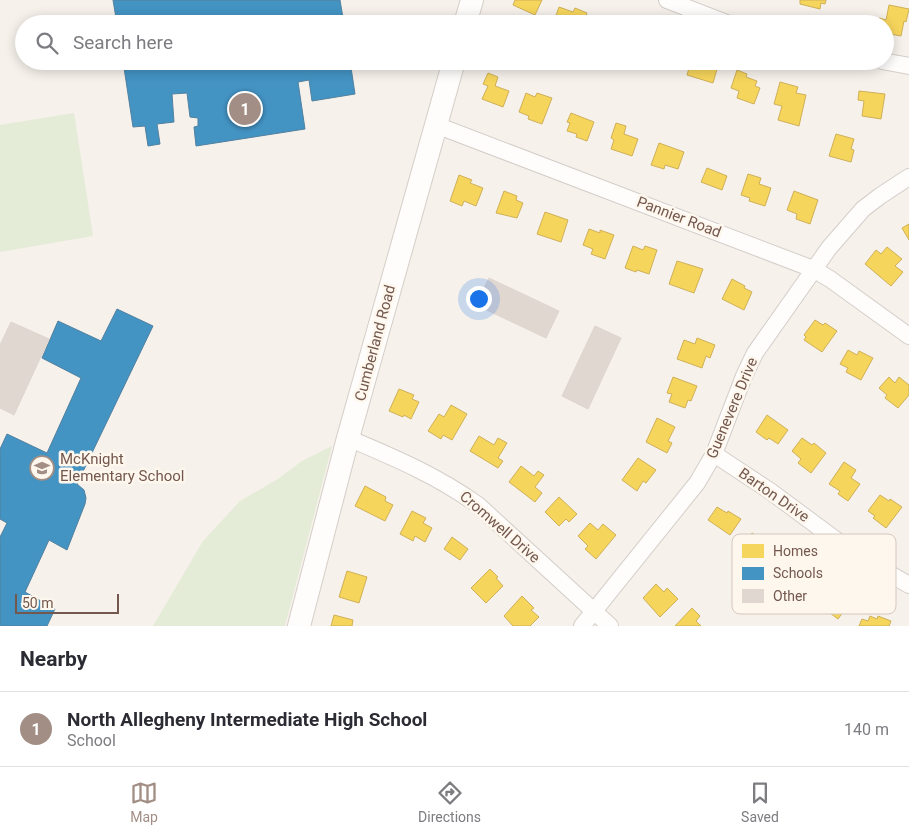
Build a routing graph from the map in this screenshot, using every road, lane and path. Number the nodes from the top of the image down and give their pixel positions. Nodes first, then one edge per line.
1 (472, 0) edge
2 (667, 0) edge
3 (468, 15) edge
4 (706, 15) edge
5 (894, 63) edge
6 (909, 66) edge
7 (451, 70) edge
8 (436, 124) junction
9 (909, 177) edge
10 (814, 269) junction
11 (909, 336) edge
12 (348, 438) junction
13 (714, 454) junction
14 (829, 534) edge
15 (896, 577) edge
16 (909, 585) edge
17 (594, 612) junction
18 (299, 626) edge
19 (582, 626) edge
20 (610, 626) edge

1 - 3 main road
2 - 4 street
5 - 6 street
7 - 8 main road, Cumberland Road
8 - 10 street, Pannier Road
8 - 12 main road, Cumberland Road
9 - 10 street, Guenevere Drive
10 - 11 street, Pannier Road
10 - 13 street, Guenevere Drive
12 - 17 street, Cromwell Drive
12 - 18 main road, Cumberland Road
13 - 14 street, Barton Drive
13 - 17 street, Guenevere Drive
15 - 16 street, Barton Drive
17 - 19 street, Guenevere Drive
17 - 20 street, Cromwell Drive

